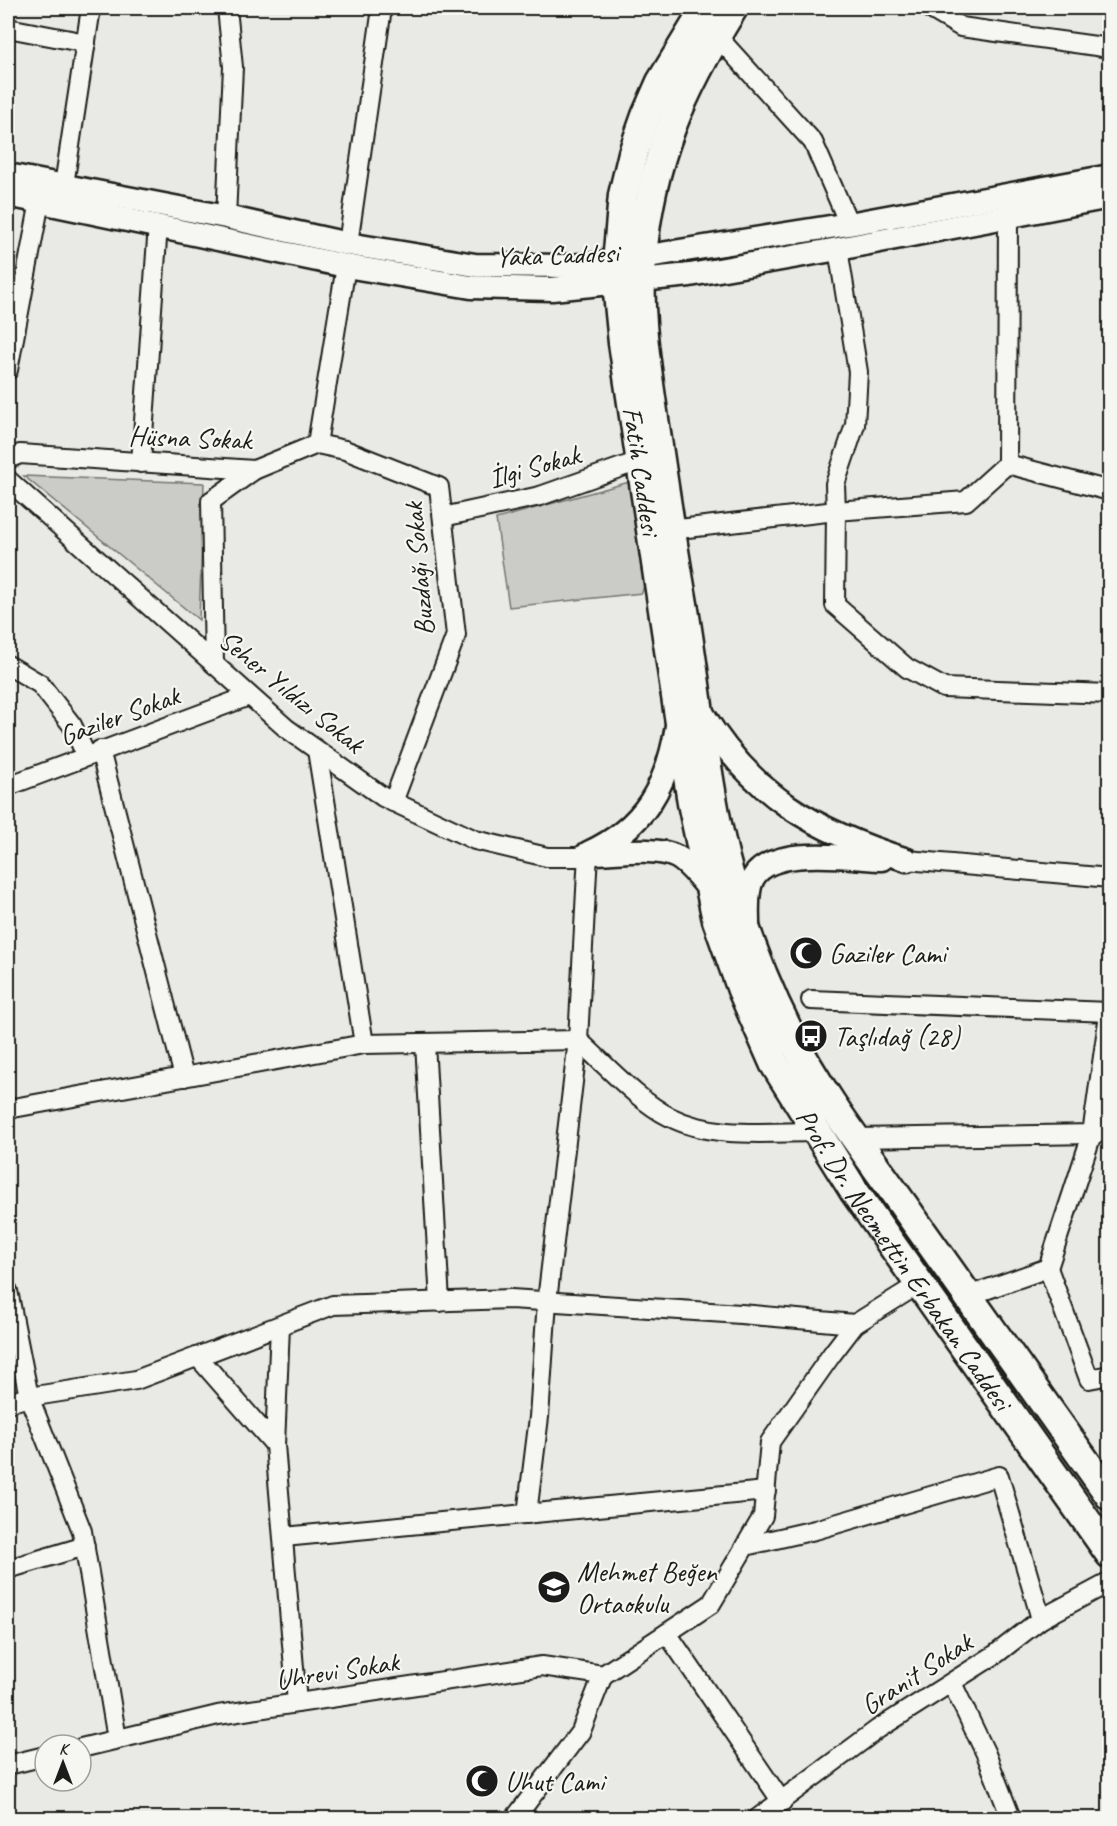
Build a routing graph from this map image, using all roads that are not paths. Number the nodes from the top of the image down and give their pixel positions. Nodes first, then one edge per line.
1 (91, 8) edge
2 (227, 8) edge
3 (382, 8) edge
4 (706, 8) edge
5 (733, 8) edge
6 (929, 8) edge
7 (8, 28) edge
8 (716, 35) junction
9 (86, 43) junction
10 (1110, 48) edge
11 (8, 175) edge
12 (1110, 176) edge
13 (64, 185) junction
14 (8, 195) edge
15 (1110, 197) edge
16 (40, 201) junction
17 (1008, 216) junction
18 (226, 217) junction
19 (849, 224) junction
20 (158, 225) junction
21 (838, 249) junction
22 (347, 255) junction
23 (629, 271) junction
24 (8, 370) edge
25 (317, 444) junction
26 (14, 457) edge
27 (639, 461) junction
28 (141, 463) junction
29 (1007, 464) junction
30 (254, 470) junction
31 (8, 480) edge
32 (1110, 491) edge
33 (836, 511) junction
34 (443, 517) junction
35 (670, 530) junction
36 (214, 664) junction
37 (8, 665) edge
38 (1110, 694) edge
39 (249, 696) junction
40 (688, 710) junction
41 (316, 750) junction
42 (93, 753) junction
43 (10, 783) edge
44 (393, 802) junction
45 (588, 853) junction
46 (908, 860) junction
47 (1110, 878) edge
48 (710, 890) junction
49 (738, 944) junction
50 (812, 1000) dead end
51 (1110, 1007) edge
52 (1109, 1012) edge
53 (578, 1040) junction
54 (425, 1043) junction
55 (364, 1044) junction
56 (184, 1077) junction
57 (8, 1109) edge
58 (815, 1132) junction
59 (1101, 1132) edge
60 (856, 1138) junction
61 (1048, 1268) junction
62 (919, 1284) junction
63 (8, 1291) edge
64 (968, 1296) junction
65 (547, 1301) junction
66 (440, 1302) junction
67 (855, 1324) junction
68 (280, 1326) junction
69 (198, 1357) junction
70 (1110, 1375) edge
71 (29, 1397) junction
72 (8, 1403) edge
73 (275, 1445) junction
74 (766, 1491) junction
75 (1110, 1496) edge
76 (527, 1514) junction
77 (284, 1537) junction
78 (85, 1546) junction
79 (745, 1546) junction
80 (1110, 1554) edge
81 (8, 1569) edge
82 (1110, 1582) edge
83 (1041, 1619) junction
84 (667, 1633) junction
85 (603, 1676) junction
86 (952, 1683) junction
87 (297, 1703) junction
88 (117, 1739) junction
89 (93, 1745) edge
90 (33, 1759) edge
91 (8, 1765) edge
92 (782, 1802) junction
93 (515, 1818) edge
94 (758, 1818) edge
95 (1011, 1818) edge

1 - 9 street
2 - 18 street
3 - 22 street
4 - 23 main road, Fatih Caddesi
5 - 8 main road, Fatih Caddesi
6 - 10 street
7 - 9 street
8 - 19 street
8 - 23 main road, Fatih Caddesi
9 - 13 street
11 - 13 street, Yaka Caddesi
12 - 19 street, Yaka Caddesi
13 - 18 street, Yaka Caddesi
14 - 16 street, Yaka Caddesi
15 - 17 street, Yaka Caddesi
16 - 20 street, Yaka Caddesi
16 - 24 street
17 - 21 street, Yaka Caddesi
17 - 29 street
18 - 22 street, Yaka Caddesi
19 - 23 street, Yaka Caddesi
20 - 22 street, Yaka Caddesi
20 - 28 street
21 - 23 street, Yaka Caddesi
21 - 33 street
22 - 23 street, Yaka Caddesi
22 - 25 street
23 - 27 main road, Fatih Caddesi
23 - 35 main road, Fatih Caddesi
25 - 30 street, Hüsna Sokak
25 - 34 street, Buzdağı Sokak
26 - 28 street, Hüsna Sokak
27 - 34 street, İlgi Sokak
27 - 40 main road, Fatih Caddesi
28 - 30 street, Hüsna Sokak
29 - 32 street
29 - 33 street
30 - 36 street
31 - 36 street, Seher Yıldızı Sokak
33 - 35 street
33 - 38 street
34 - 44 street, Buzdağı Sokak
35 - 40 main road, Fatih Caddesi
36 - 39 street, Seher Yıldızı Sokak
37 - 42 street
39 - 41 street, Seher Yıldızı Sokak
39 - 42 street, Gaziler Sokak
40 - 45 street
40 - 46 street
40 - 48 main road, Fatih Caddesi
40 - 49 main road, Fatih Caddesi
41 - 44 street, Seher Yıldızı Sokak
41 - 55 street
42 - 43 street, Gaziler Sokak
42 - 56 street
44 - 45 street, Seher Yıldızı Sokak
45 - 48 street
45 - 53 street
46 - 47 street
46 - 49 street
48 - 49 main road, Fatih Caddesi
49 - 58 main road, Prof. Dr. Necmettin Erbakan Caddesi
49 - 60 main road, Prof. Dr. Necmettin Erbakan Caddesi
50 - 52 street
51 - 52 street
52 - 59 street
53 - 54 street
53 - 58 street
53 - 65 street
54 - 55 street
54 - 66 street
55 - 56 street
56 - 57 street
58 - 62 main road, Prof. Dr. Necmettin Erbakan Caddesi
59 - 60 street
59 - 61 street
60 - 64 main road, Prof. Dr. Necmettin Erbakan Caddesi
61 - 64 street
61 - 70 street
62 - 67 street
62 - 80 main road, Prof. Dr. Necmettin Erbakan Caddesi
63 - 71 street
64 - 75 main road, Prof. Dr. Necmettin Erbakan Caddesi
65 - 66 street
65 - 67 street
65 - 76 street
66 - 68 street
67 - 74 street
68 - 69 street
68 - 73 street
69 - 71 street
69 - 73 street
71 - 72 street
71 - 78 street
73 - 77 street
74 - 76 street
74 - 79 street
76 - 77 street
77 - 87 street
78 - 81 street
78 - 88 street
79 - 83 street
79 - 84 street
82 - 83 street, Granit Sokak
83 - 86 street, Granit Sokak
84 - 85 street
84 - 92 street
85 - 87 street, Uhrevi Sokak
85 - 93 street
86 - 92 street, Granit Sokak
86 - 95 street
87 - 88 street, Uhrevi Sokak
88 - 89 street, Uhrevi Sokak
90 - 91 street
92 - 94 street, Granit Sokak

